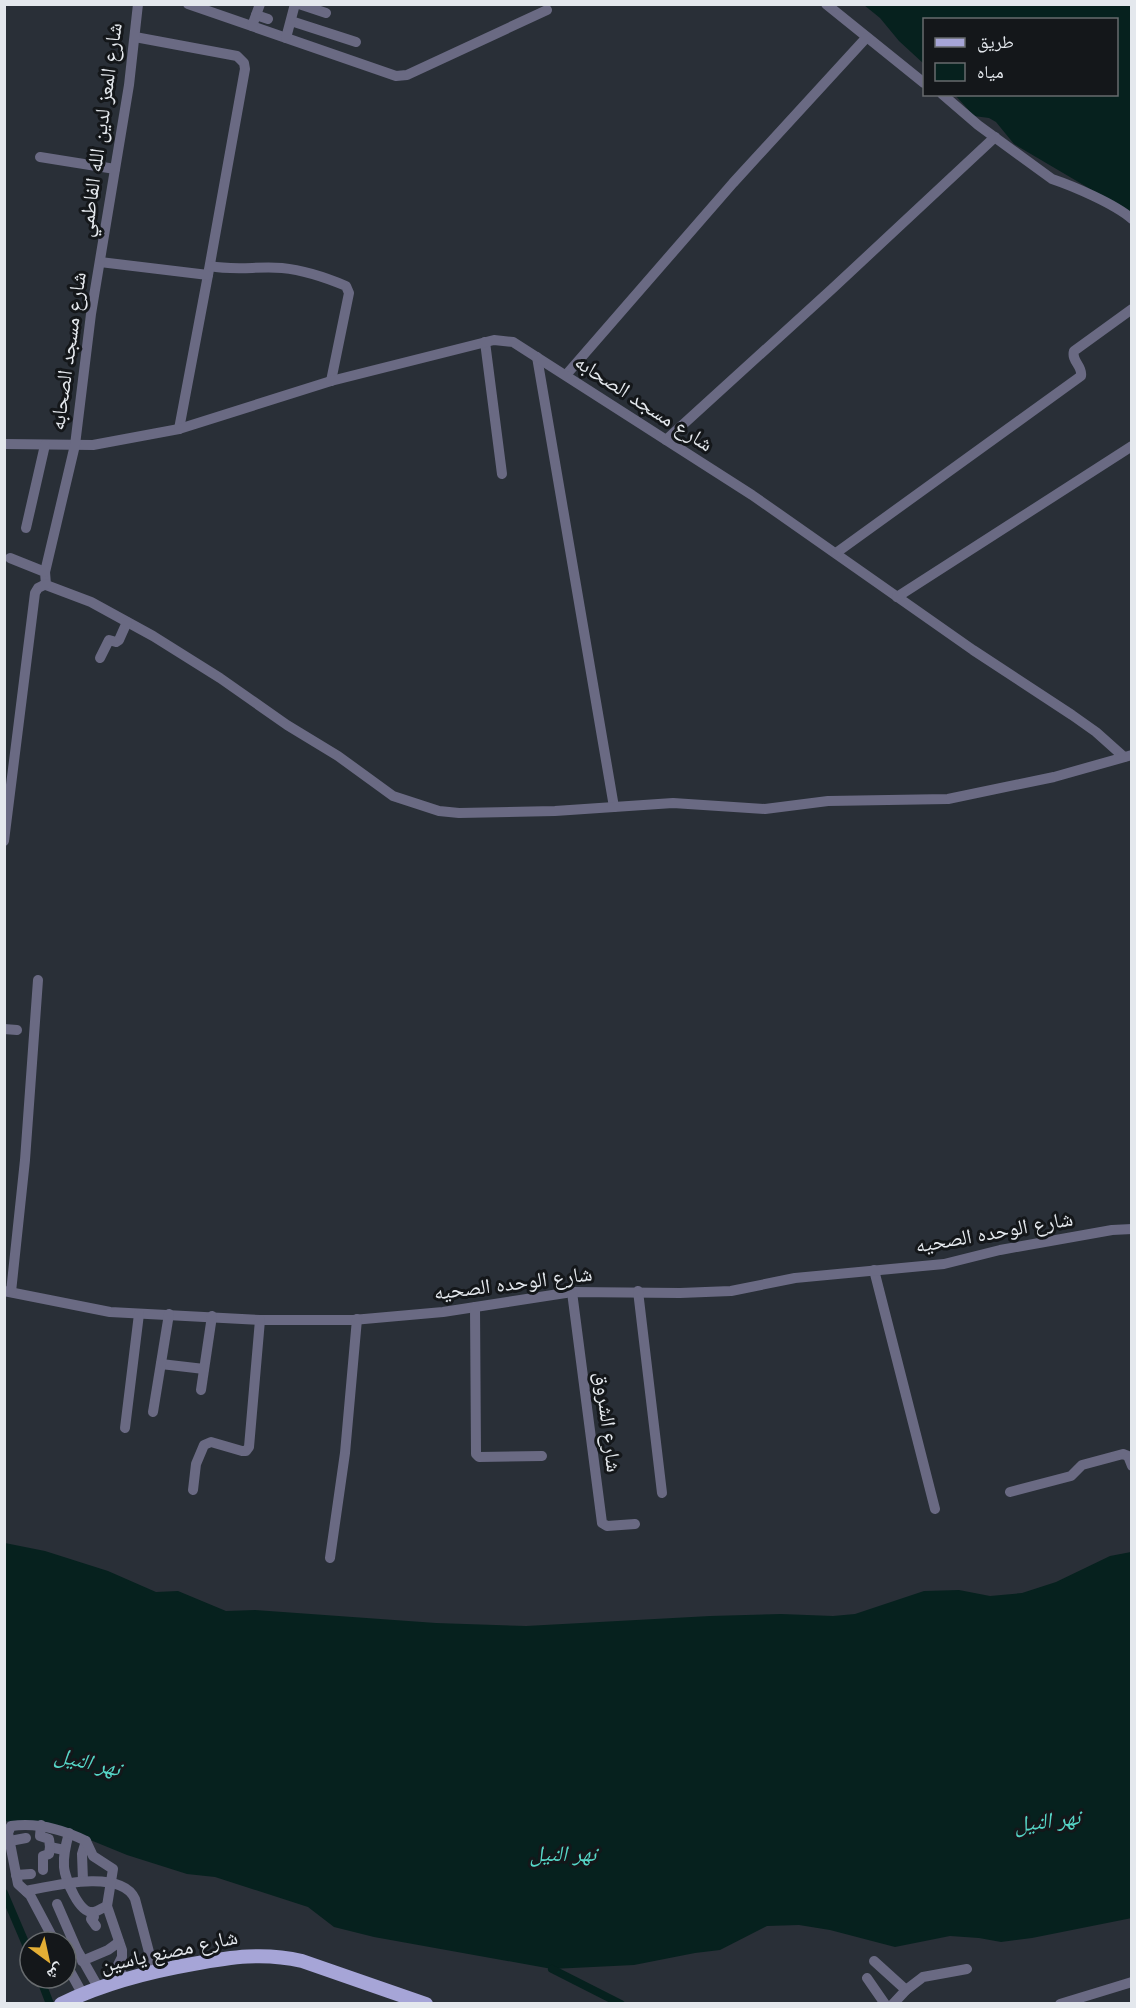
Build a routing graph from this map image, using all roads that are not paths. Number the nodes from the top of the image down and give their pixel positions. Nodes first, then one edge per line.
1 (138, 4) edge
2 (188, 4) edge
3 (297, 4) edge
4 (826, 4) edge
5 (258, 10) edge
6 (547, 10) dead end
7 (326, 13) dead end
8 (268, 20) dead end
9 (291, 21) junction
10 (252, 26) junction
11 (135, 37) junction
12 (286, 38) junction
13 (866, 38) junction
14 (356, 42) dead end
15 (923, 82) edge
16 (944, 96) edge
17 (995, 137) junction
18 (40, 157) dead end
19 (115, 169) junction
20 (1131, 219) edge
21 (100, 262) junction
22 (209, 271) junction
23 (1131, 309) edge
24 (485, 342) junction
25 (537, 357) junction
26 (567, 375) junction
27 (331, 381) junction
28 (179, 429) junction
29 (666, 440) junction
30 (4, 444) edge
31 (45, 445) junction
32 (75, 445) junction
33 (1131, 446) edge
34 (502, 474) dead end
35 (26, 528) dead end
36 (836, 553) junction
37 (10, 558) dead end
38 (46, 578) junction
39 (897, 597) junction
40 (127, 622) junction
41 (100, 657) dead end
42 (1128, 756) edge
43 (614, 807) junction
44 (4, 841) edge
45 (38, 980) dead end
46 (4, 1029) edge
47 (17, 1030) dead end
48 (1131, 1228) edge
49 (874, 1270) junction
50 (8, 1291) edge
51 (572, 1292) junction
52 (638, 1292) junction
53 (475, 1307) junction
54 (139, 1314) junction
55 (169, 1314) junction
56 (212, 1316) junction
57 (357, 1319) junction
58 (260, 1320) junction
59 (161, 1364) junction
60 (204, 1369) junction
61 (201, 1390) dead end
62 (153, 1412) dead end
63 (125, 1428) dead end
64 (542, 1456) dead end
65 (1131, 1466) edge
66 (193, 1490) dead end
67 (1010, 1492) dead end
68 (662, 1493) dead end
69 (935, 1509) dead end
70 (635, 1524) dead end
71 (330, 1558) dead end
72 (41, 1825) junction
73 (69, 1833) junction
74 (26, 1838) dead end
75 (10, 1841) junction
76 (86, 1841) junction
77 (50, 1847) junction
78 (64, 1850) junction
79 (43, 1870) dead end
80 (31, 1874) dead end
81 (16, 1875) junction
82 (82, 1881) junction
83 (68, 1884) junction
84 (111, 1884) junction
85 (26, 1891) junction
86 (57, 1904) dead end
87 (107, 1906) junction
88 (91, 1912) junction
89 (96, 1926) dead end
90 (47, 1930) edge
91 (68, 1930) edge
92 (119, 1942) junction
93 (78, 1954) edge
94 (82, 1961) junction
95 (874, 1961) dead end
96 (967, 1969) dead end
97 (154, 1971) junction
98 (124, 1978) junction
99 (867, 1978) dead end
100 (1131, 1982) edge
101 (98, 1987) junction
102 (906, 1990) junction
103 (81, 1998) edge
104 (62, 2003) edge
105 (426, 2004) edge
106 (885, 2004) edge
107 (893, 2004) edge
108 (1060, 2004) edge

1 - 11 street, شارع المعز لدين الله الفاطمي
2 - 10 street
3 - 7 street
3 - 9 street
4 - 13 street
5 - 8 street
5 - 10 street
6 - 12 street
9 - 12 street
9 - 14 street
10 - 12 street
11 - 19 street, شارع المعز لدين الله الفاطمي
11 - 22 street
13 - 15 street
13 - 26 street
16 - 17 street
17 - 20 street
17 - 29 street
18 - 19 street
19 - 21 street, شارع المعز لدين الله الفاطمي
21 - 22 street
21 - 32 street, شارع مسجد الصحابه
22 - 27 street
22 - 28 street
23 - 36 street
24 - 25 street, شارع مسجد الصحابه
24 - 27 street, شارع مسجد الصحابه
24 - 34 street
25 - 26 street, شارع مسجد الصحابه
25 - 43 street
26 - 29 street, شارع مسجد الصحابه
27 - 28 street, شارع مسجد الصحابه
28 - 32 street, شارع مسجد الصحابه
29 - 36 street, شارع مسجد الصحابه
30 - 31 street, شارع مسجد الصحابه
31 - 32 street, شارع مسجد الصحابه
31 - 35 street
32 - 38 street, شارع مسجد الصحابه
33 - 39 street
36 - 39 street, شارع مسجد الصحابه
37 - 38 street
38 - 40 street
38 - 44 street, شارع مسجد الصحابه
39 - 42 street, شارع مسجد الصحابه
40 - 41 street
40 - 43 street
42 - 43 street
45 - 50 street
46 - 47 street
48 - 49 street, شارع الوحده الصحيه
49 - 52 street, شارع الوحده الصحيه
49 - 69 street
50 - 54 street, شارع الوحده الصحيه
51 - 52 street, شارع الوحده الصحيه
51 - 53 street, شارع الوحده الصحيه
51 - 70 street, شارع الشروق
52 - 68 street
53 - 57 street, شارع الوحده الصحيه
53 - 64 street
54 - 55 street, شارع الوحده الصحيه
54 - 63 street
55 - 56 street, شارع الوحده الصحيه
55 - 59 street
56 - 58 street, شارع الوحده الصحيه
56 - 60 street
57 - 58 street, شارع الوحده الصحيه
57 - 71 street
58 - 66 street
59 - 60 street
59 - 62 street
60 - 61 street
65 - 67 street
72 - 73 street
72 - 75 street
72 - 77 street
73 - 76 street
73 - 78 street
74 - 75 street
75 - 81 street
76 - 82 street
76 - 84 street
77 - 78 street
77 - 79 street
78 - 83 street
80 - 81 street
81 - 85 street
82 - 83 street
82 - 84 street
83 - 85 street
83 - 88 street
84 - 87 street
84 - 97 street
85 - 90 street
86 - 91 street
87 - 88 street
87 - 92 street
88 - 89 street
92 - 94 street
92 - 98 street
93 - 94 street
94 - 101 street
95 - 102 street
96 - 102 street
97 - 98 main road, شارع مصنع ياسين
97 - 105 main road, شارع مصنع ياسين
98 - 101 main road, شارع مصنع ياسين
99 - 106 street
100 - 108 street
101 - 103 main road, شارع مصنع ياسين
102 - 107 street
103 - 104 main road, شارع مصنع ياسين

